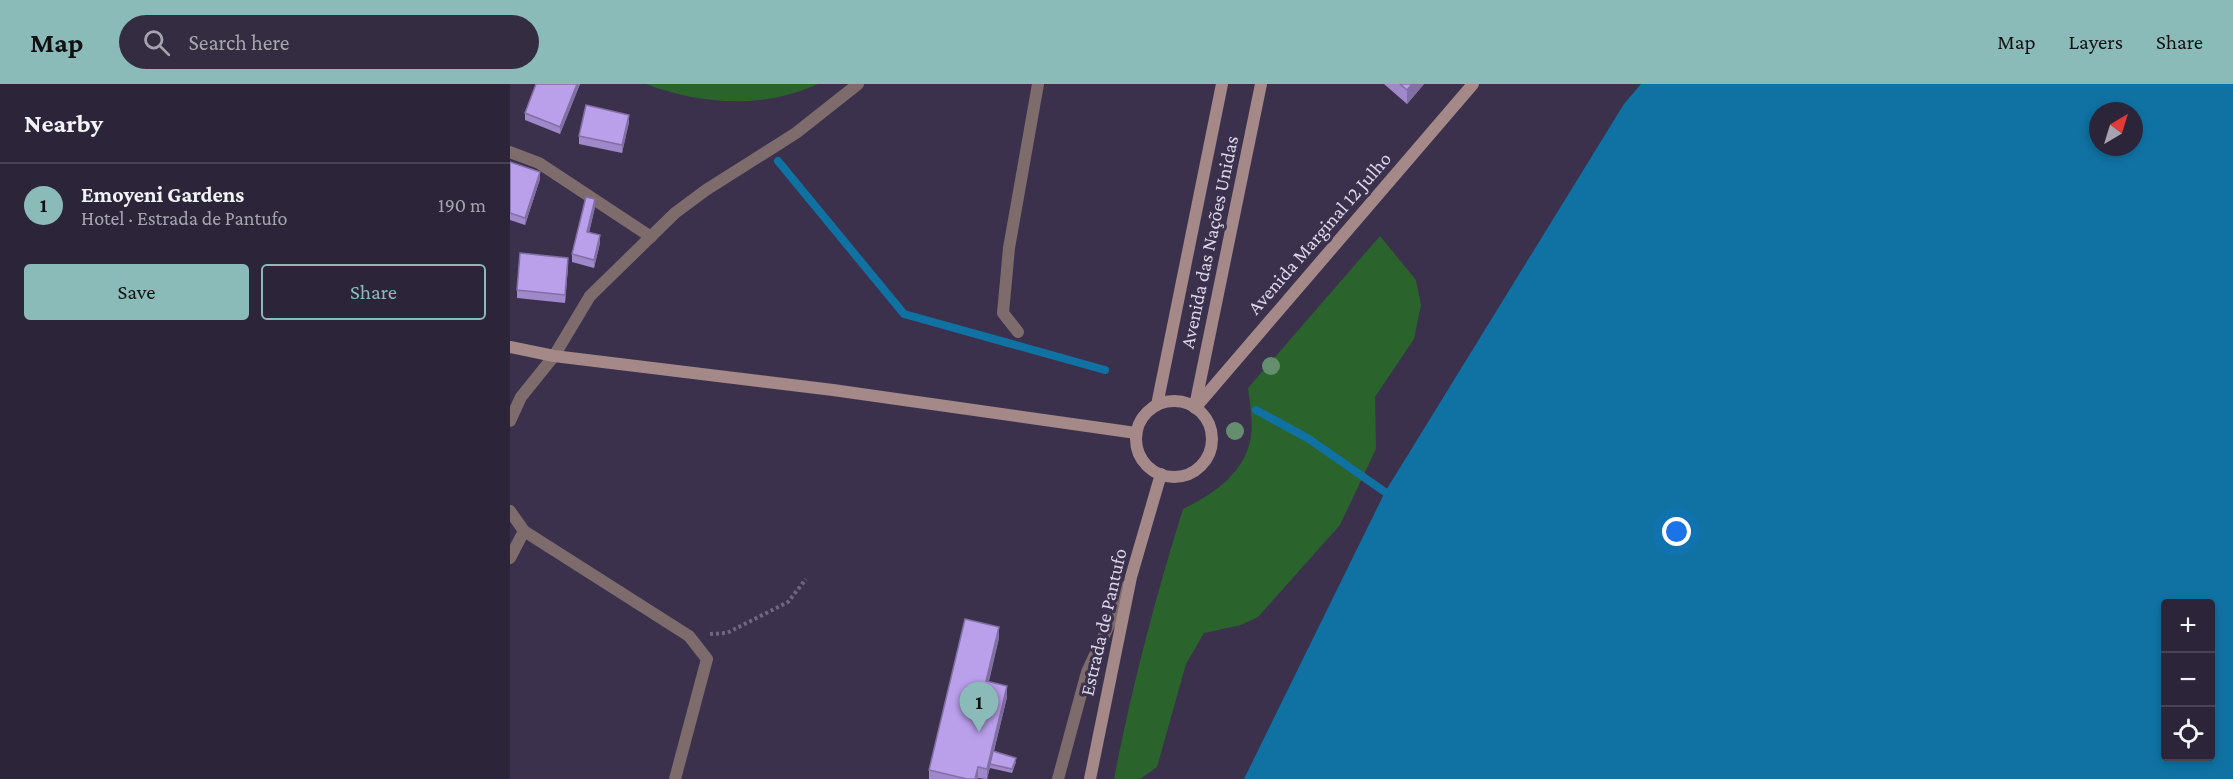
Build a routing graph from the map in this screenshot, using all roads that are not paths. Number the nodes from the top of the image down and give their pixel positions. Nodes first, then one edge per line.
1 (858, 84) edge
2 (1038, 84) edge
3 (1222, 84) edge
4 (1261, 84) edge
5 (1473, 84) edge
6 (510, 152) edge
7 (651, 237) junction
8 (1018, 332) dead end
9 (510, 347) edge
10 (554, 357) junction
11 (1157, 405) junction
12 (1195, 408) junction
13 (510, 421) edge
14 (1136, 434) junction
15 (1161, 474) junction
16 (510, 511) edge
17 (524, 531) junction
18 (510, 558) edge
19 (1131, 577) junction
20 (675, 779) edge
21 (1058, 779) edge
22 (1090, 779) edge

1 - 7 street
2 - 8 street
3 - 11 street, Avenida das Nações Unidas
4 - 12 street, Avenida das Nações Unidas
5 - 12 street, Avenida Marginal 12 Julho
6 - 7 street
7 - 10 street
9 - 10 street
10 - 13 street
10 - 14 street
11 - 12 street
11 - 14 street
12 - 15 street
14 - 15 street
15 - 19 street, Estrada de Pantufo
16 - 17 street
17 - 18 street
17 - 20 street
19 - 21 street
19 - 22 street, Estrada de Pantufo

